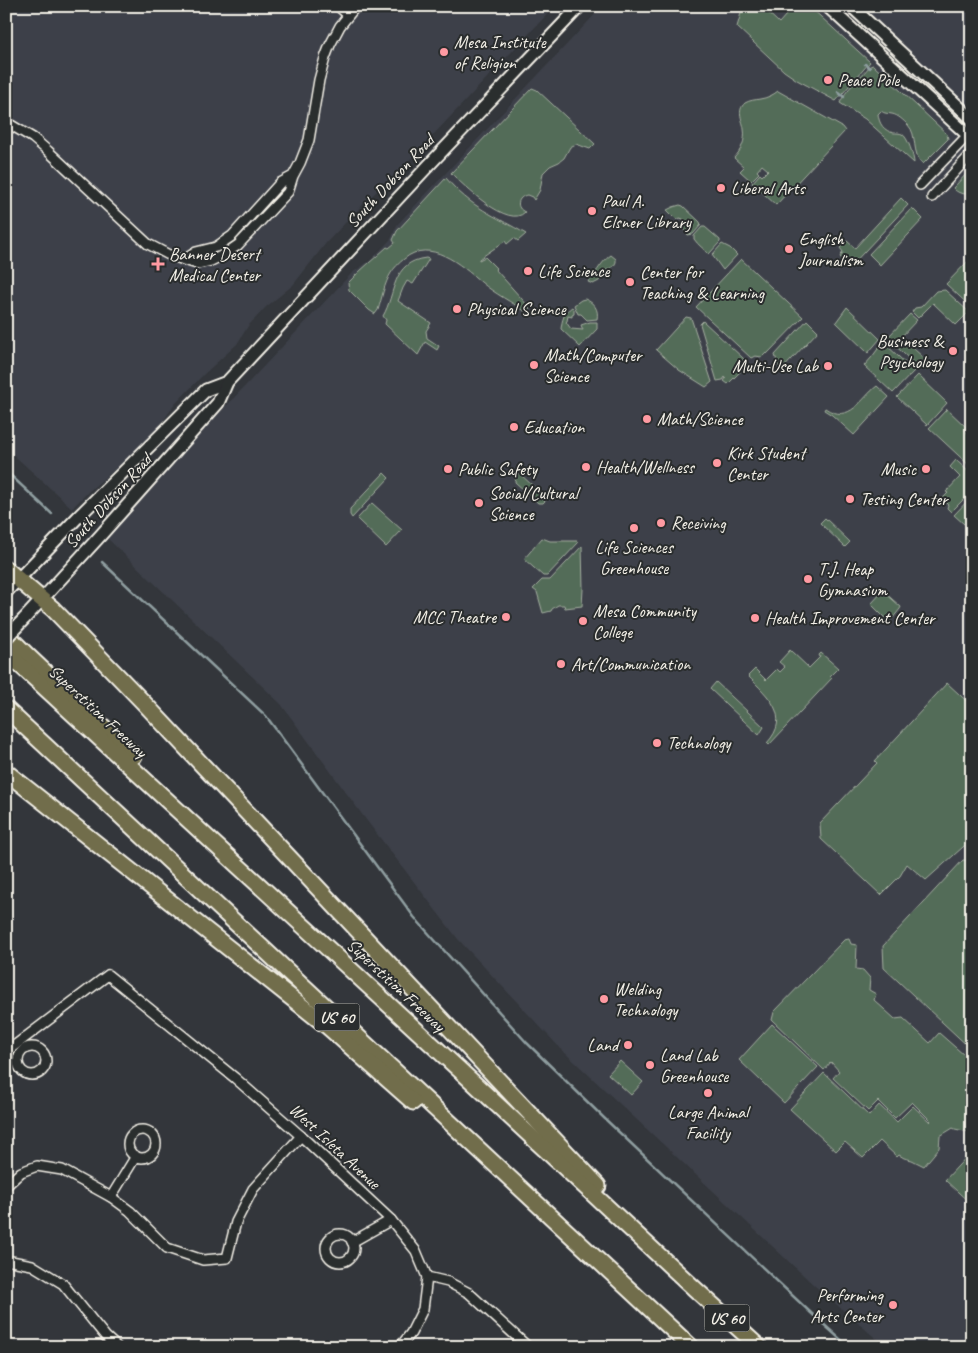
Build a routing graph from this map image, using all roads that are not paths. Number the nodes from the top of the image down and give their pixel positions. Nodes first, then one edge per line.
1 (338, 6) edge
2 (356, 6) edge
3 (580, 6) edge
4 (828, 6) edge
5 (851, 6) edge
6 (348, 15) junction
7 (892, 44) junction
8 (972, 119) edge
9 (6, 122) edge
10 (970, 136) edge
11 (972, 153) edge
12 (920, 185) dead end
13 (932, 196) dead end
14 (227, 382) junction
15 (6, 569) edge
16 (18, 579) junction
17 (6, 592) edge
18 (43, 600) junction
19 (6, 634) edge
20 (6, 638) edge
21 (6, 652) edge
22 (6, 709) edge
23 (6, 772) edge
24 (216, 845) junction
25 (6, 1052) edge
26 (301, 1136) junction
27 (136, 1156) dead end
28 (6, 1186) edge
29 (111, 1197) junction
30 (391, 1220) junction
31 (352, 1242) dead end
32 (6, 1260) edge
33 (427, 1277) junction
34 (695, 1289) junction
35 (667, 1325) junction
36 (117, 1347) edge
37 (400, 1347) edge
38 (528, 1347) edge
39 (691, 1347) edge
40 (759, 1347) edge

1 - 6 street
2 - 6 street
3 - 14 main road, South Dobson Road
4 - 7 main road
4 - 10 main road
5 - 7 main road
6 - 9 street
7 - 8 main road
10 - 12 street
11 - 13 street
14 - 16 main road, South Dobson Road
14 - 18 main road, South Dobson Road
15 - 16 highway
16 - 17 main road, South Dobson Road
16 - 18 highway
18 - 20 main road, South Dobson Road, bridge
18 - 34 highway
19 - 24 highway
21 - 24 highway, Superstition Freeway / US 60
22 - 35 highway, US 60
23 - 35 highway
24 - 34 highway, Superstition Freeway / US 60
25 - 26 street, West Isleta Avenue
26 - 29 street
26 - 30 street, West Isleta Avenue
27 - 29 street
28 - 29 street
30 - 31 street
30 - 33 street, West Isleta Avenue
32 - 36 street
33 - 37 street
33 - 38 street
34 - 40 highway, Superstition Freeway / US 60
35 - 39 highway, US 60

